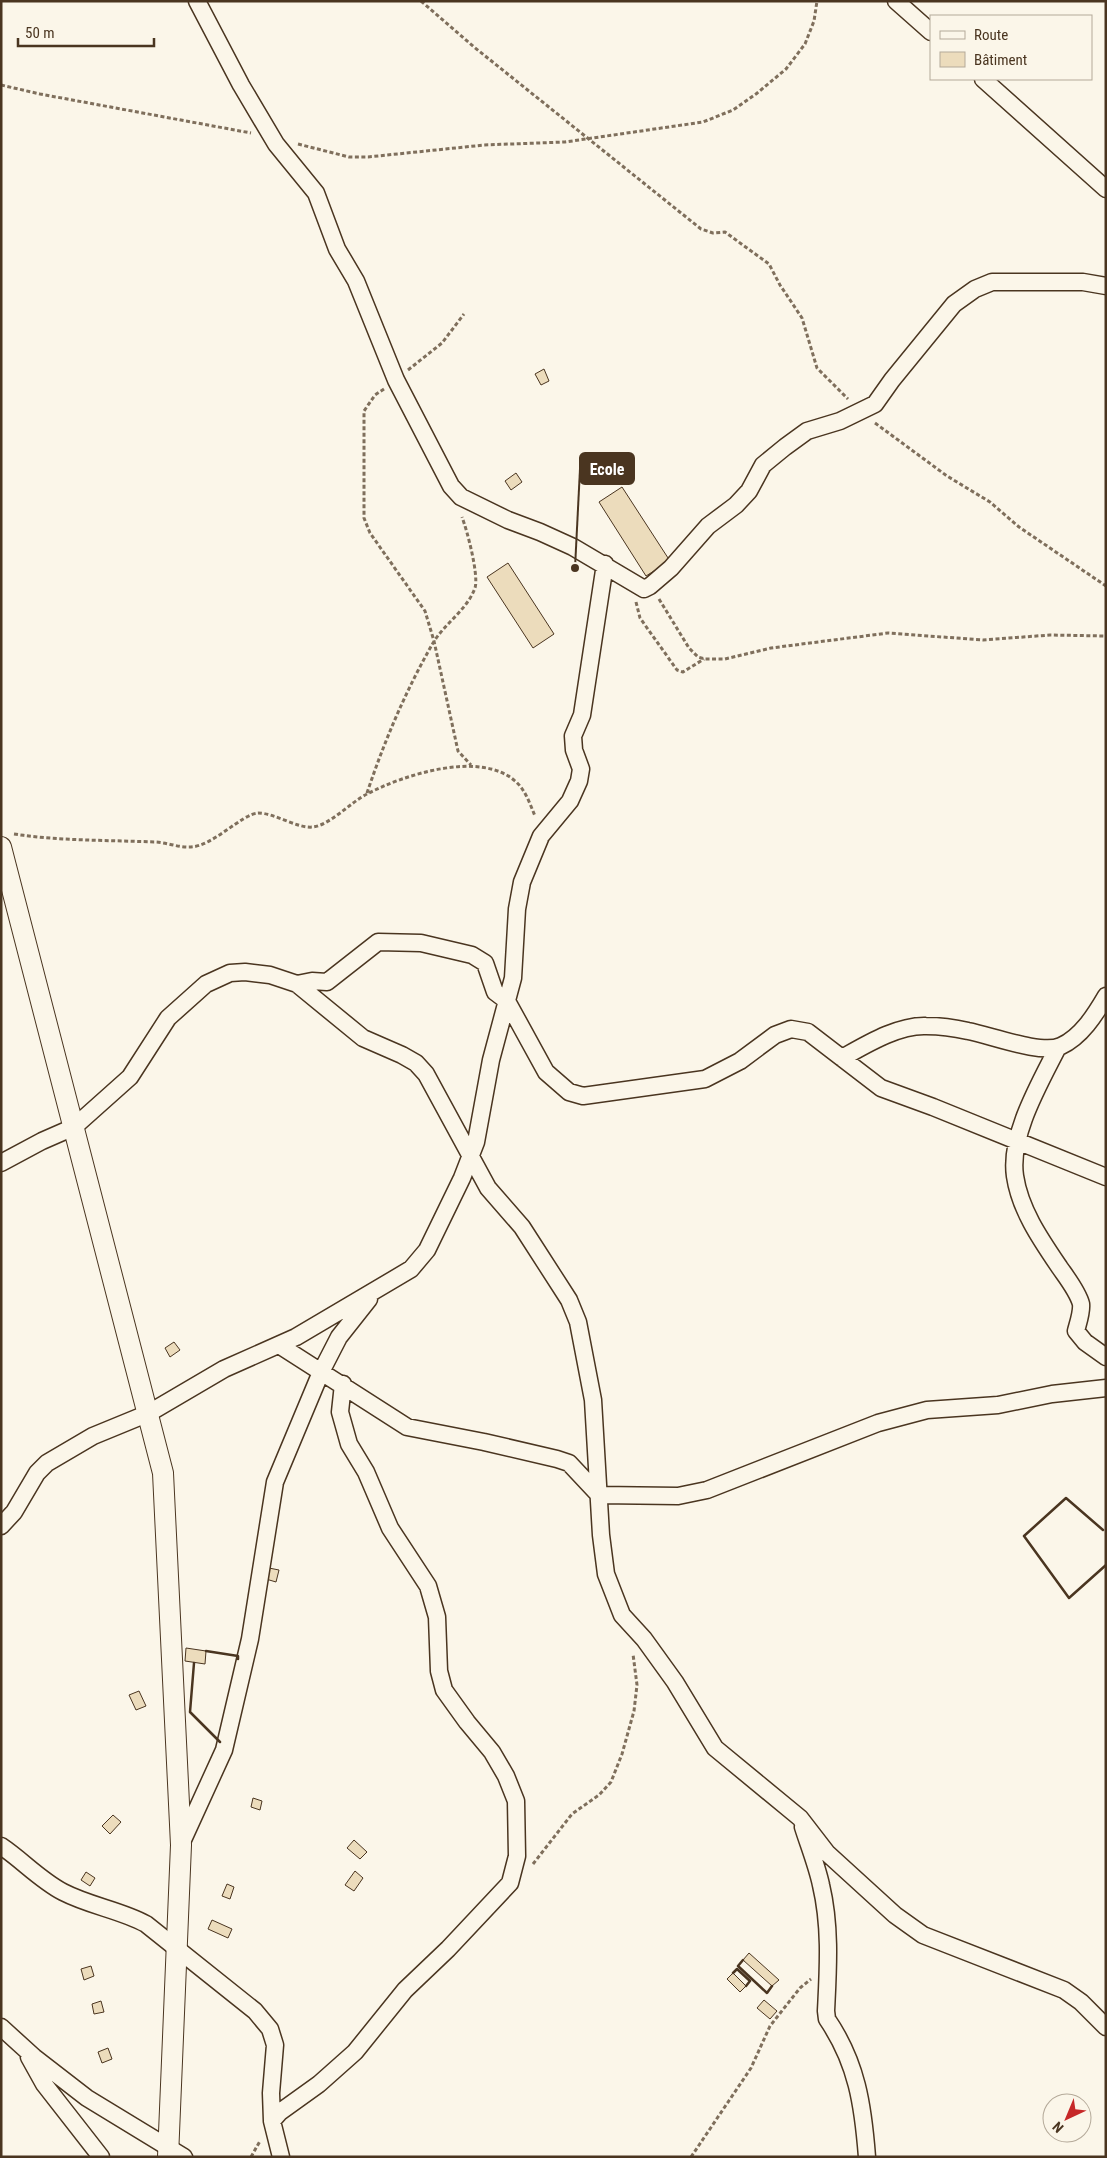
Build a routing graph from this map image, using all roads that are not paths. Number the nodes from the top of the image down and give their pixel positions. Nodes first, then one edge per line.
1 (197, 1) edge
2 (896, 1) edge
3 (930, 31) edge
4 (984, 80) edge
5 (1106, 189) edge
6 (1106, 286) edge
7 (605, 564) junction
8 (6, 840) edge
9 (297, 984) junction
10 (1106, 996) edge
11 (507, 1002) junction
12 (1058, 1048) junction
13 (842, 1058) junction
14 (74, 1128) junction
15 (1017, 1142) junction
16 (470, 1158) junction
17 (1, 1163) edge
18 (1106, 1177) edge
19 (375, 1292) junction
20 (279, 1345) junction
21 (1106, 1357) edge
22 (321, 1372) junction
23 (342, 1384) junction
24 (1106, 1388) edge
25 (149, 1413) junction
26 (599, 1495) junction
27 (1, 1526) edge
28 (800, 1818) junction
29 (181, 1845) junction
30 (1, 1846) edge
31 (176, 1947) junction
32 (1106, 2027) edge
33 (1, 2028) edge
34 (23, 2047) junction
35 (272, 2121) junction
36 (173, 2154) edge
37 (101, 2157) edge
38 (281, 2157) edge
39 (867, 2157) edge

1 - 7 street
2 - 3 street
4 - 5 street
6 - 7 street
7 - 11 street
8 - 14 street
9 - 11 street
9 - 14 street
9 - 16 street
10 - 12 street
11 - 13 street
11 - 16 street
12 - 13 street
12 - 15 street
13 - 15 street
14 - 17 street
14 - 25 street
15 - 18 street
15 - 21 street
16 - 19 street
16 - 26 street
19 - 20 street
19 - 22 street
20 - 22 street
20 - 25 street
22 - 23 street
22 - 29 street
23 - 26 street
23 - 35 street
24 - 26 street
25 - 27 street
25 - 29 street
26 - 28 street
28 - 32 street
28 - 39 street
29 - 31 street
30 - 31 street
31 - 35 street
31 - 36 street
33 - 34 street
34 - 36 street
34 - 37 street
35 - 38 street

